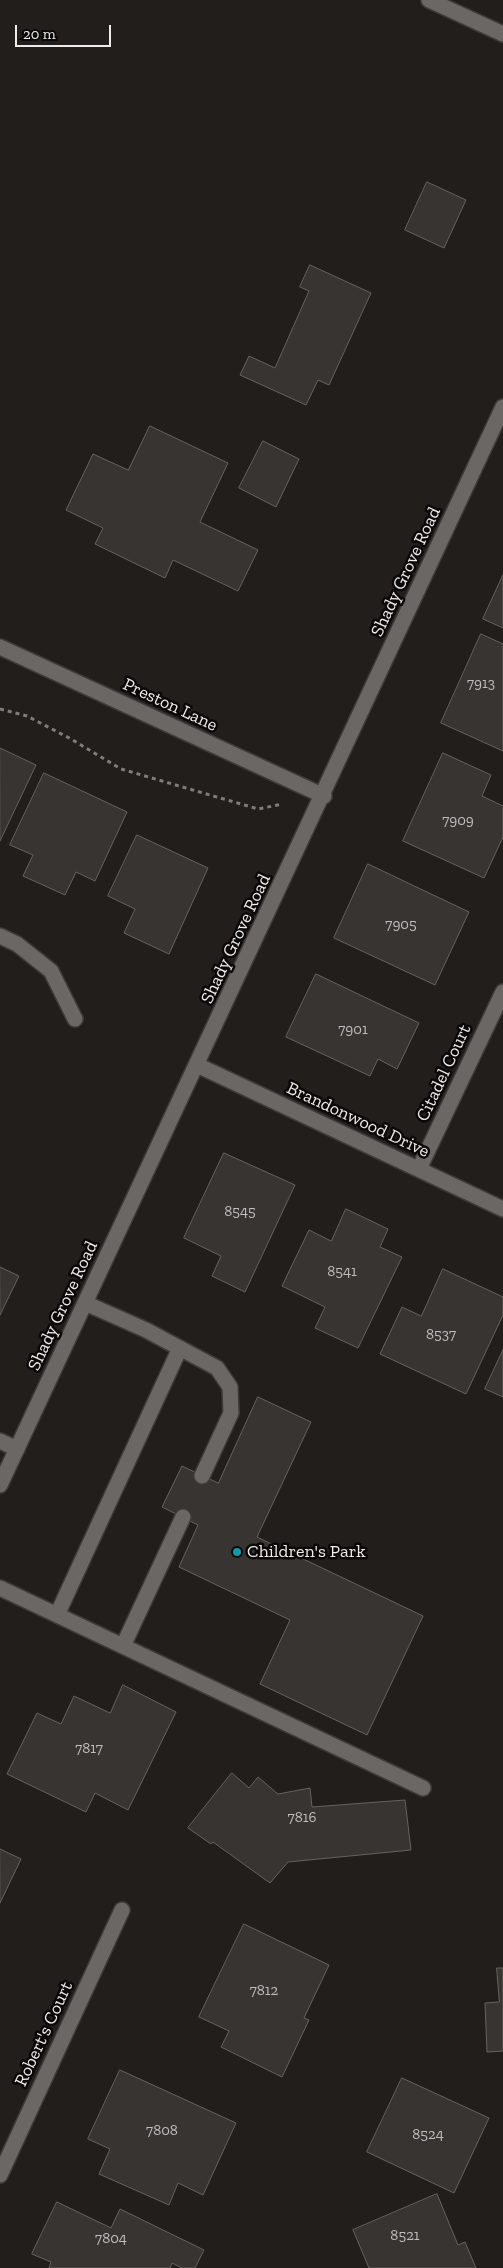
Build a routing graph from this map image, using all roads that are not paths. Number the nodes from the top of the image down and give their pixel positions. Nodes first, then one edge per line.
1 (430, 0) edge
2 (503, 34) edge
3 (503, 408) edge
4 (0, 647) edge
5 (324, 796) junction
6 (0, 936) edge
7 (503, 992) edge
8 (75, 1019) dead end
9 (197, 1065) junction
10 (419, 1169) junction
11 (503, 1209) edge
12 (85, 1303) junction
13 (180, 1348) junction
14 (0, 1441) edge
15 (17, 1449) junction
16 (202, 1476) dead end
17 (0, 1486) edge
18 (183, 1517) dead end
19 (0, 1588) edge
20 (57, 1615) junction
21 (123, 1646) junction
22 (423, 1788) dead end
23 (122, 1910) dead end
24 (0, 2175) edge

1 - 2 street
3 - 5 street, Shady Grove Road
4 - 5 street, Preston Lane
5 - 9 street, Shady Grove Road
6 - 8 street
7 - 10 street, Citadel Court
9 - 10 street, Brandonwood Drive
9 - 12 street, Shady Grove Road
10 - 11 street, Brandonwood Drive
12 - 13 street
12 - 15 street, Shady Grove Road
13 - 16 street
13 - 20 street
14 - 15 street
15 - 17 street, Shady Grove Road
18 - 21 street
19 - 20 street
20 - 21 street
21 - 22 street
23 - 24 street, Robert's Court

